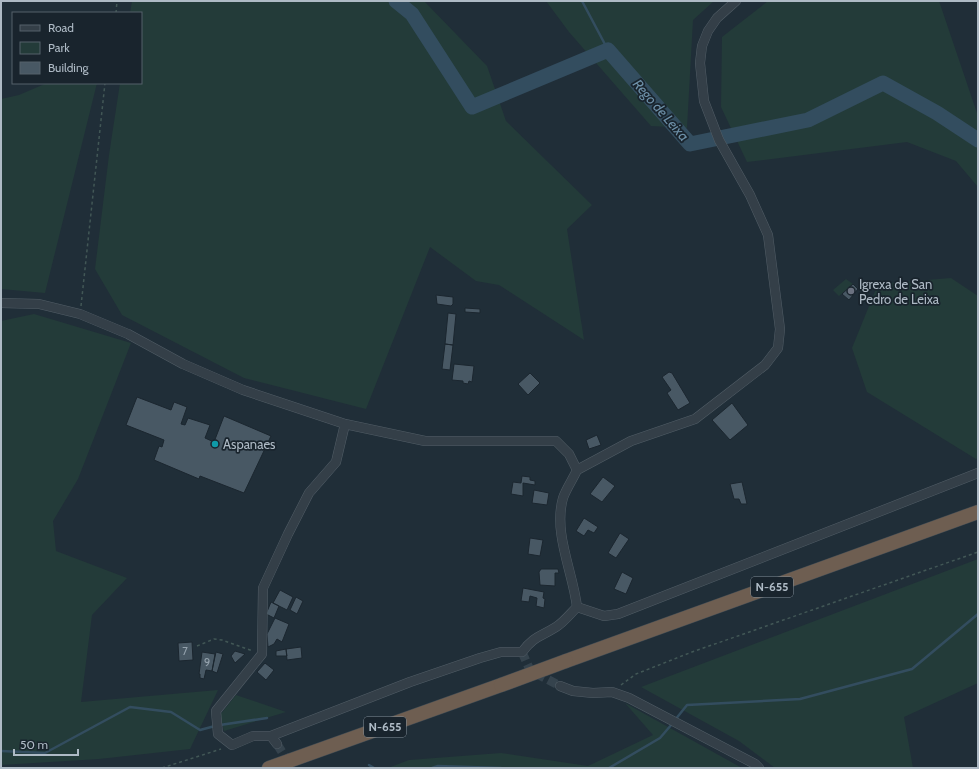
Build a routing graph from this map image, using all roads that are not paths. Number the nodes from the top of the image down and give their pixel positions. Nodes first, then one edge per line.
1 (736, 1) edge
2 (1, 303) edge
3 (345, 424) junction
4 (577, 470) junction
5 (978, 472) edge
6 (978, 512) edge
7 (577, 607) junction
8 (560, 686) tunnel mouth
9 (271, 736) junction
10 (277, 744) tunnel mouth
11 (269, 768) edge
12 (759, 768) edge

1 - 4 street
2 - 3 street
3 - 4 street
3 - 9 street
4 - 7 street
5 - 7 street
6 - 11 highway, N-655, bridge
7 - 9 street
8 - 12 street
9 - 10 street

